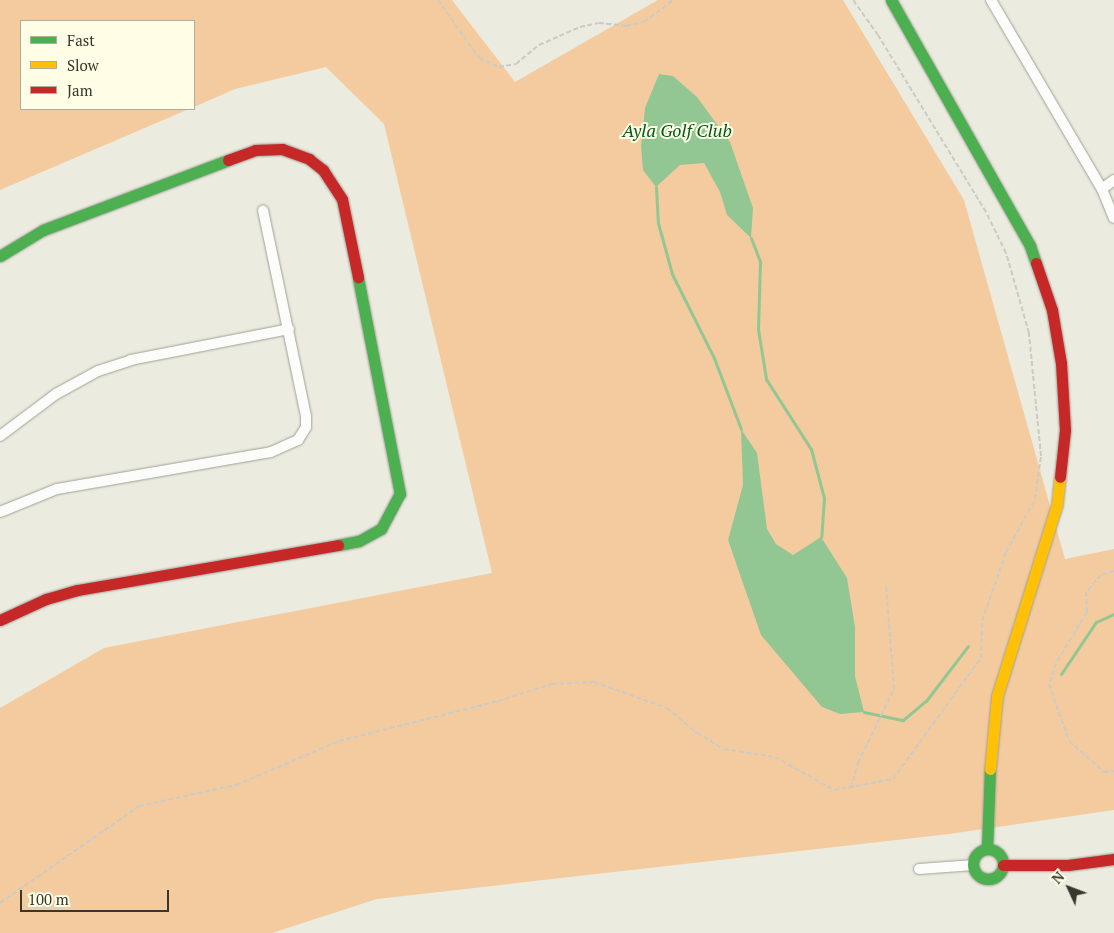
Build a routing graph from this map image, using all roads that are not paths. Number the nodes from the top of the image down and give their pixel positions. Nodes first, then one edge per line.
1 (891, 0) edge
2 (991, 0) edge
3 (1114, 180) edge
4 (1102, 189) junction
5 (264, 210) dead end
6 (1114, 218) edge
7 (0, 256) edge
8 (289, 328) junction
9 (0, 436) edge
10 (0, 512) edge
11 (0, 620) edge
12 (987, 849) junction
13 (1114, 859) edge
14 (974, 865) junction
15 (1003, 865) junction
16 (918, 869) dead end

1 - 12 street
2 - 4 street
3 - 4 street
4 - 6 street
5 - 8 street
7 - 11 street
8 - 9 street
8 - 10 street
12 - 14 street
12 - 15 street
13 - 15 street
14 - 15 street
14 - 16 street

